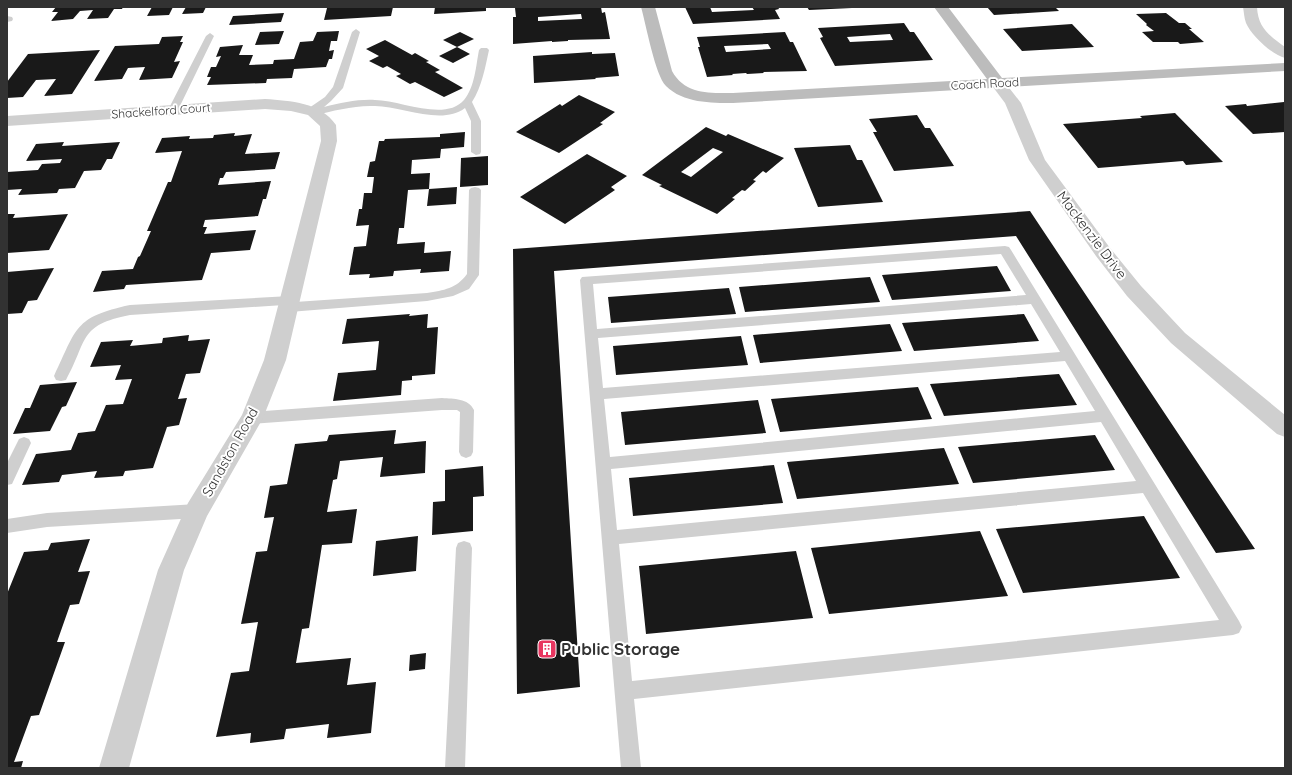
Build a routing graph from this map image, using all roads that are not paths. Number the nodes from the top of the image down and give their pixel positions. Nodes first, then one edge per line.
1 (648, 7) edge
2 (941, 7) edge
3 (1250, 7) edge
4 (356, 32) dead end
5 (210, 36) dead end
6 (484, 50) dead end
7 (1285, 54) edge
8 (1285, 67) edge
9 (998, 83) junction
10 (468, 103) junction
11 (173, 110) junction
12 (312, 112) junction
13 (7, 120) edge
14 (476, 152) dead end
15 (475, 190) dead end
16 (1034, 299) junction
17 (290, 304) junction
18 (591, 334) junction
19 (1069, 356) junction
20 (61, 376) dead end
21 (596, 394) junction
22 (1105, 416) junction
23 (252, 418) junction
24 (1285, 428) edge
25 (24, 443) dead end
26 (466, 452) dead end
27 (603, 464) junction
28 (7, 479) edge
29 (1147, 486) junction
30 (197, 512) junction
31 (7, 526) edge
32 (610, 538) junction
33 (464, 548) dead end
34 (624, 691) junction
35 (114, 768) edge
36 (455, 768) edge
37 (631, 768) edge

1 - 9 street, Coach Road
2 - 9 street, Mackenzie Drive
3 - 7 street
4 - 12 lane
5 - 11 lane
6 - 10 lane
8 - 9 street, Coach Road
9 - 24 street, Mackenzie Drive
10 - 12 lane
10 - 14 lane
11 - 12 street, Shackelford Court
11 - 13 street, Shackelford Court
12 - 17 street, Sandston Road
15 - 17 lane
16 - 18 lane
16 - 18 lane
16 - 19 lane
17 - 20 lane
17 - 23 street, Sandston Road
18 - 21 lane
19 - 21 lane
19 - 22 lane
21 - 27 lane
22 - 27 lane
22 - 29 lane
23 - 26 lane
23 - 30 street, Sandston Road
25 - 28 lane
27 - 32 lane
29 - 32 lane
29 - 34 lane
30 - 31 lane
30 - 35 street, Sandston Road
32 - 34 lane
33 - 36 lane
34 - 37 lane

